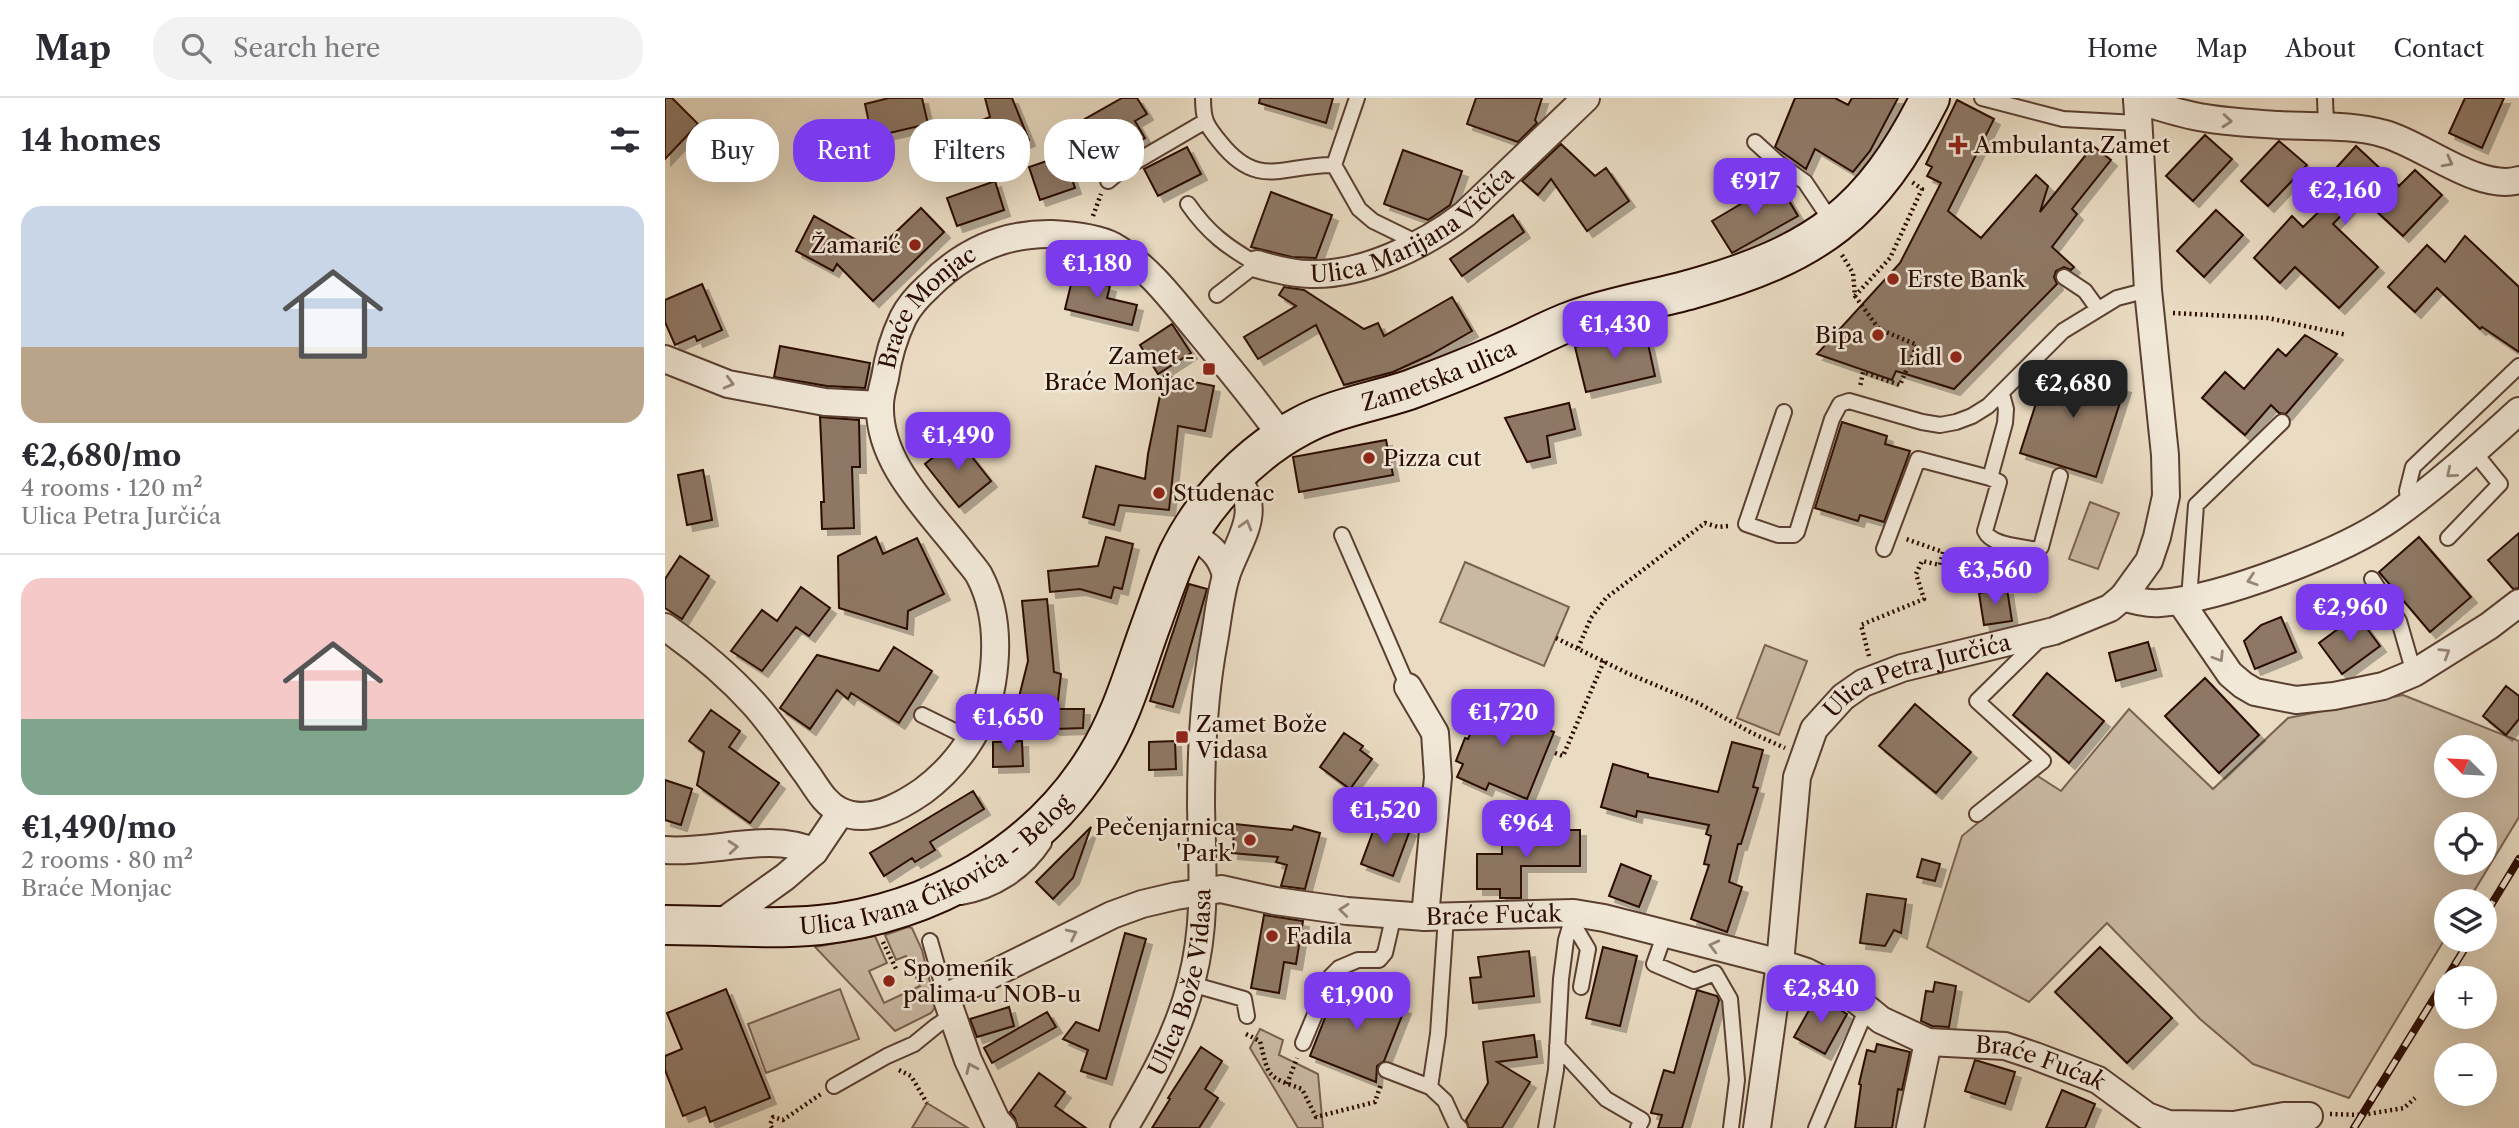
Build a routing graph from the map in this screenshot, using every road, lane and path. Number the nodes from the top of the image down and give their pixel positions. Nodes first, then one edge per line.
1 (1203, 98) edge
2 (1357, 98) edge
3 (1586, 98) edge
4 (1930, 98) edge
5 (1982, 98) edge
6 (2325, 98) edge
7 (2137, 107) edge
8 (1204, 122) junction
9 (2326, 127) junction
10 (1755, 142) dead end
11 (1144, 157) edge
12 (1334, 165) junction
13 (1906, 177) dead end
14 (2519, 180) edge
15 (1107, 182) edge
16 (1188, 204) dead end
17 (1087, 219) dead end
18 (1836, 237) junction
19 (1420, 244) junction
20 (1257, 264) junction
21 (2064, 276) dead end
22 (2148, 290) junction
23 (1217, 295) dead end
24 (1855, 296) junction
25 (2098, 309) junction
26 (2162, 313) dead end
27 (2347, 335) dead end
28 (665, 359) edge
29 (2519, 366) edge
30 (2002, 394) junction
31 (1856, 402) junction
32 (880, 405) junction
33 (2519, 411) edge
34 (1784, 412) dead end
35 (2282, 422) dead end
36 (1282, 437) junction
37 (2474, 453) junction
38 (1235, 476) junction
39 (2060, 476) dead end
40 (1990, 478) junction
41 (2409, 505) junction
42 (1719, 527) dead end
43 (1890, 533) junction
44 (1189, 534) junction
45 (1342, 536) dead end
46 (2448, 538) dead end
47 (1884, 548) dead end
48 (1226, 576) junction
49 (2372, 579) dead end
50 (2123, 597) junction
51 (2185, 600) junction
52 (2519, 603) edge
53 (665, 627) edge
54 (2044, 634) junction
55 (1556, 638) dead end
56 (1578, 648) junction
57 (1604, 661) junction
58 (1871, 667) dead end
59 (2414, 673) junction
60 (1408, 687) joint
61 (922, 715) dead end
62 (971, 739) junction
63 (1789, 749) dead end
64 (1555, 753) dead end
65 (1392, 798) dead end
66 (841, 812) junction
67 (1435, 814) junction
68 (1977, 814) dead end
69 (665, 850) edge
70 (814, 852) junction
71 (1204, 891) junction
72 (1394, 914) junction
73 (1435, 917) junction
74 (1573, 917) junction
75 (665, 925) edge
76 (718, 925) junction
77 (879, 932) dead end
78 (1665, 933) junction
79 (930, 941) dead end
80 (1780, 963) junction
81 (896, 969) dead end
82 (1191, 984) junction
83 (1581, 987) dead end
84 (948, 1007) junction
85 (1867, 1008) junction
86 (1247, 1016) dead end
87 (1250, 1037) dead end
88 (1928, 1042) junction
89 (1303, 1043) dead end
90 (1557, 1046) junction
91 (887, 1056) junction
92 (1297, 1059) dead end
93 (1386, 1070) dead end
94 (1287, 1084) junction
95 (834, 1086) joint
96 (1430, 1087) junction
97 (1379, 1091) dead end
98 (2416, 1098) dead end
99 (926, 1103) dead end
100 (2309, 1116) joint
101 (2142, 1122) edge
102 (772, 1128) edge
103 (1003, 1128) edge
104 (1124, 1128) edge
105 (1460, 1128) edge
106 (1546, 1128) edge
107 (1638, 1128) edge
108 (1731, 1128) edge
109 (1757, 1128) edge
110 (1816, 1128) edge
111 (1910, 1128) edge

1 - 8 lane
2 - 12 lane
3 - 19 street, Ulica Marijana Vičića
4 - 18 main road, Zametska ulica
5 - 7 lane
6 - 9 lane
7 -> 9 street
7 - 22 street, Ulica Petra Jurčića
8 - 11 lane
8 - 12 lane
9 -> 14 street
10 - 18 lane
12 - 19 lane
13 - 24 path
15 - 17 path
16 - 20 lane
18 - 24 path
18 - 36 main road, Zametska ulica
19 - 20 street, Ulica Marijana Vičića
20 - 23 lane
21 - 25 lane
22 - 25 lane
22 - 50 street, Ulica Petra Jurčića
24 - 31 path
25 - 30 lane
26 - 27 path
28 -> 32 street
29 - 41 lane
30 - 31 lane
30 - 40 lane
31 - 34 lane
32 - 36 street, Braće Monjac
32 - 62 street, Braće Monjac
33 - 37 street
35 - 51 lane
36 - 38 main road, Ulica Ivana Ćikovića - Belog
37 -> 41 street
37 - 46 lane
38 - 44 main road, Ulica Ivana Ćikovića - Belog
48 -> 38 street, Ulica Bože Vidasa
39 - 40 lane
40 - 43 lane
41 -> 51 street
42 - 56 path
43 - 47 lane
43 - 58 path
44 - 48 street
44 - 76 main road, Ulica Ivana Ćikovića - Belog
45 - 60 lane
48 - 71 street, Ulica Bože Vidasa
49 - 59 lane
50 - 51 street
50 - 54 street, Ulica Petra Jurčića
51 -> 59 street
59 -> 52 street
53 - 66 street
54 - 68 lane
54 - 80 street, Ulica Petra Jurčića
55 - 56 path
56 - 57 path
57 - 63 path
57 - 64 path
60 - 67 street
61 - 62 lane
62 - 66 street, Braće Monjac
65 - 67 lane
66 - 70 street
67 - 73 street
69 -> 70 street
70 - 76 street
72 -> 71 street, Braće Fučak
71 - 82 street, Ulica Bože Vidasa
84 -> 71 street, Braće Fučak
72 - 73 street, Braće Fučak
72 - 89 lane
73 - 74 street, Braće Fučak
73 - 96 lane
74 - 78 street, Braće Fučak
74 - 83 lane
74 - 90 lane
75 - 76 main road, Ulica Ivana Ćikovića - Belog
77 - 81 path
80 -> 78 street, Braće Fučak
78 - 108 lane
79 - 84 lane
80 - 85 street, Braće Fućak
80 - 109 street, Ulica Petra Jurčića
82 - 86 lane
82 - 104 street, Ulica Bože Vidasa
84 - 91 lane
103 -> 84 street
85 - 88 street, Braće Fućak
85 - 110 lane
87 - 94 path
88 - 101 street, Braće Fućak
88 - 111 street
90 - 106 lane
90 - 107 lane
91 - 95 lane
91 - 99 path
92 - 94 path
93 - 96 lane
94 - 97 path
95 - 102 path
96 - 105 lane
98 - 100 path
100 - 101 street, Braće Fućak

